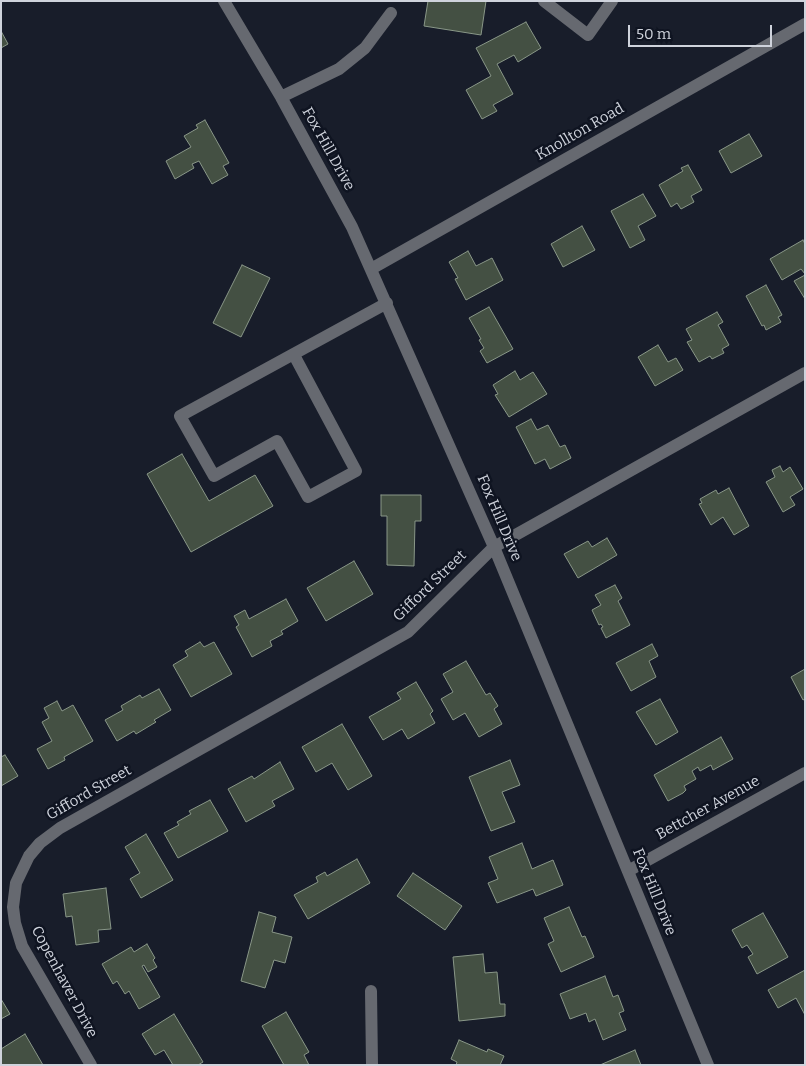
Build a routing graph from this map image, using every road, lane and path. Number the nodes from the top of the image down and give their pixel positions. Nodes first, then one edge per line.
1 (224, 1) edge
2 (544, 1) edge
3 (612, 1) edge
4 (391, 13) dead end
5 (805, 24) edge
6 (281, 97) junction
7 (371, 269) junction
8 (387, 303) junction
9 (294, 355) junction
10 (805, 373) edge
11 (494, 547) junction
12 (805, 773) edge
13 (628, 871) junction
14 (16, 883) joint
15 (371, 991) dead end
16 (91, 1065) edge
17 (372, 1065) edge
18 (708, 1065) edge

1 - 6 street, Fox Hill Drive
2 - 3 street
4 - 6 street
5 - 7 street, Knollton Road
6 - 7 street, Fox Hill Drive
7 - 8 street, Fox Hill Drive
8 - 9 street
8 - 11 street, Fox Hill Drive
9 - 9 street
10 - 11 street, Gifford Street
11 - 13 street, Fox Hill Drive
11 - 14 street, Gifford Street
12 - 13 street, Bettcher Avenue
13 - 18 street, Fox Hill Drive
14 - 16 street, Copenhaver Drive
15 - 17 street

